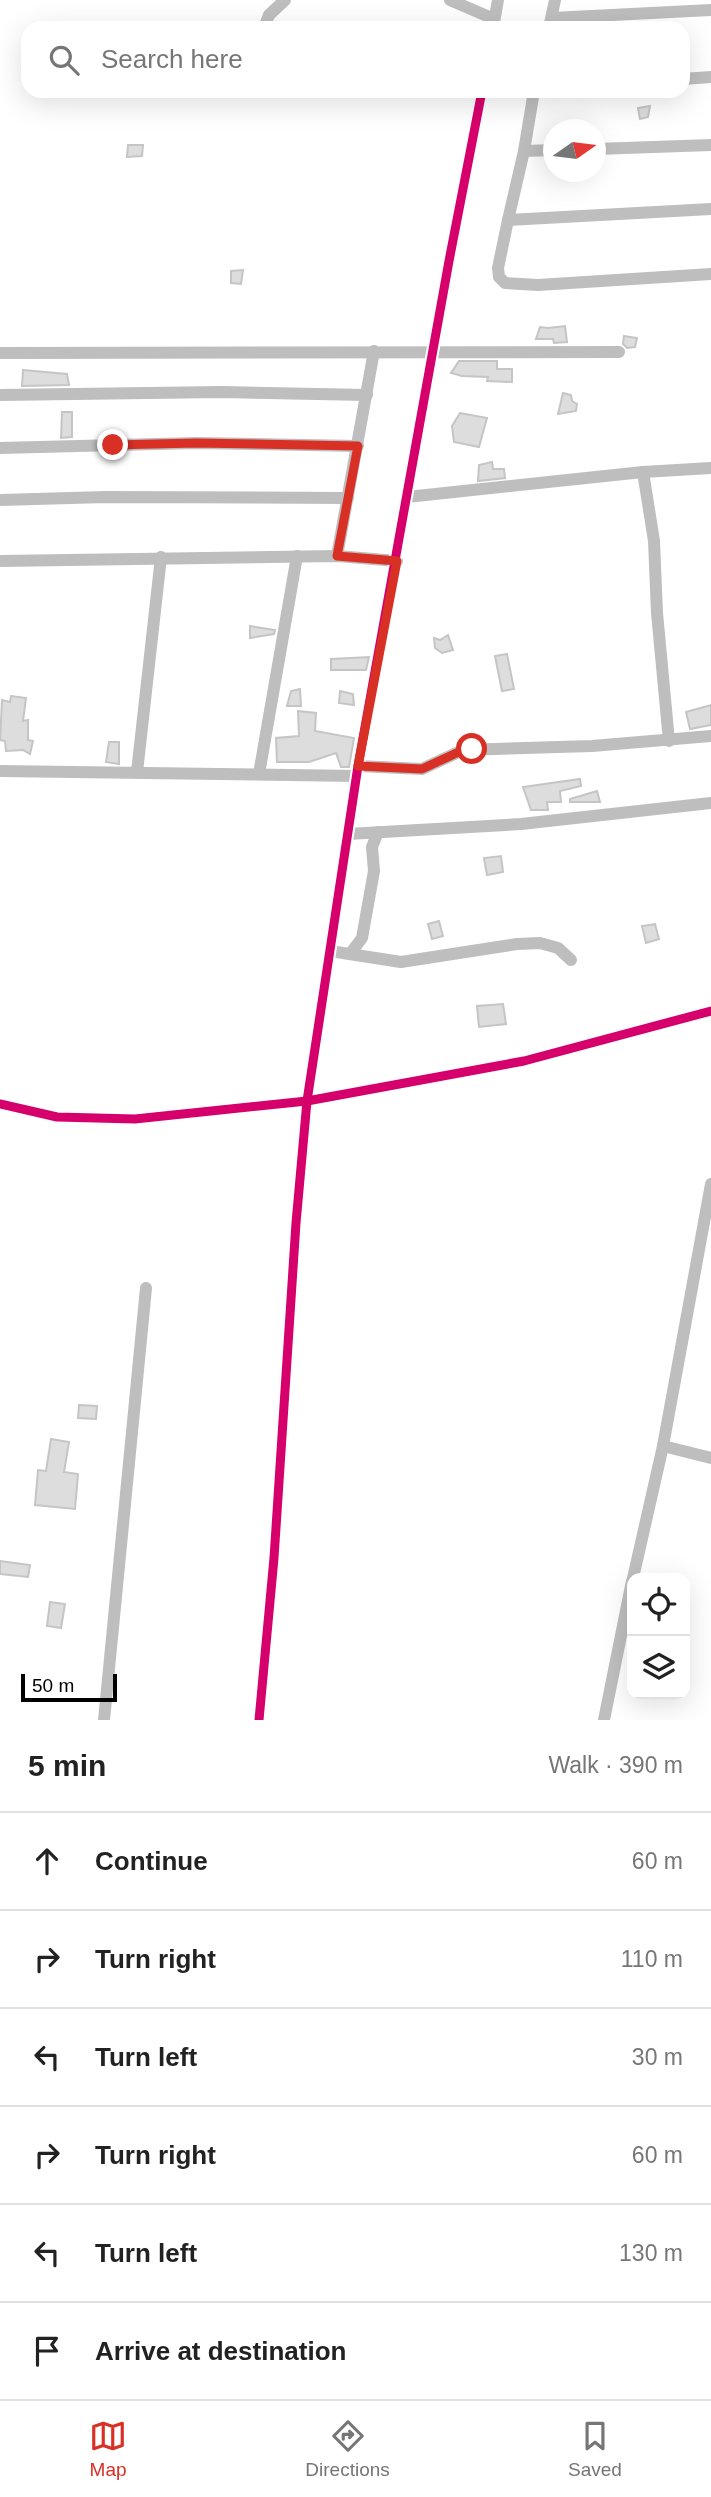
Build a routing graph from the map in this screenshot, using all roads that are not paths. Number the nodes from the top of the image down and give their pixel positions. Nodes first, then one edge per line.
1 (285, 0) edge
2 (450, 0) edge
3 (498, 0) edge
4 (555, 0) edge
5 (711, 10) edge
6 (267, 21) edge
7 (488, 21) edge
8 (494, 21) edge
9 (550, 21) edge
10 (575, 21) edge
11 (711, 77) edge
12 (690, 78) edge
13 (481, 98) edge
14 (533, 98) edge
15 (711, 145) edge
16 (606, 149) edge
17 (543, 150) edge
18 (524, 151) junction
19 (711, 209) edge
20 (508, 220) junction
21 (711, 274) edge
22 (374, 351) junction
23 (620, 352) dead end
24 (0, 353) edge
25 (433, 353) junction
26 (0, 395) edge
27 (367, 395) junction
28 (358, 446) junction
29 (0, 448) edge
30 (711, 468) edge
31 (643, 472) junction
32 (407, 497) junction
33 (348, 498) junction
34 (0, 500) edge
35 (297, 556) junction
36 (337, 556) junction
37 (161, 557) junction
38 (0, 561) edge
39 (397, 561) junction
40 (711, 736) edge
41 (669, 741) junction
42 (0, 771) edge
43 (357, 771) junction
44 (137, 772) junction
45 (259, 774) junction
46 (711, 803) edge
47 (378, 832) junction
48 (348, 834) junction
49 (330, 951) junction
50 (350, 954) junction
51 (571, 960) dead end
52 (711, 1011) edge
53 (307, 1101) junction
54 (0, 1104) edge
55 (711, 1184) edge
56 (146, 1288) dead end
57 (663, 1446) junction
58 (711, 1458) edge
59 (635, 1573) edge
60 (627, 1609) edge
61 (104, 1720) edge
62 (259, 1720) edge
63 (604, 1720) edge

1 - 6 street
2 - 7 street
3 - 8 street
4 - 9 street
5 - 10 street
11 - 12 street
13 - 25 street
14 - 18 street
15 - 16 street
17 - 18 street
18 - 20 street
19 - 20 street
20 - 21 street
22 - 24 street
22 - 25 street
22 - 27 street
23 - 25 street
25 - 32 street
26 - 27 street
27 - 28 street
28 - 29 street
28 - 33 street
30 - 31 street
31 - 32 street
31 - 41 street
32 - 39 street
33 - 34 street
33 - 36 street
35 - 36 street
35 - 37 street
35 - 45 street
36 - 39 street
37 - 38 street
37 - 44 street
39 - 43 street
40 - 41 street
41 - 43 street
42 - 44 street
43 - 45 street
43 - 48 street
44 - 45 street
46 - 47 street
47 - 48 street
47 - 50 street
48 - 49 street
49 - 50 street
49 - 53 street
50 - 51 street
52 - 53 street
53 - 54 street
53 - 62 street
55 - 57 street
56 - 61 street
57 - 58 street
57 - 59 street
60 - 63 street

